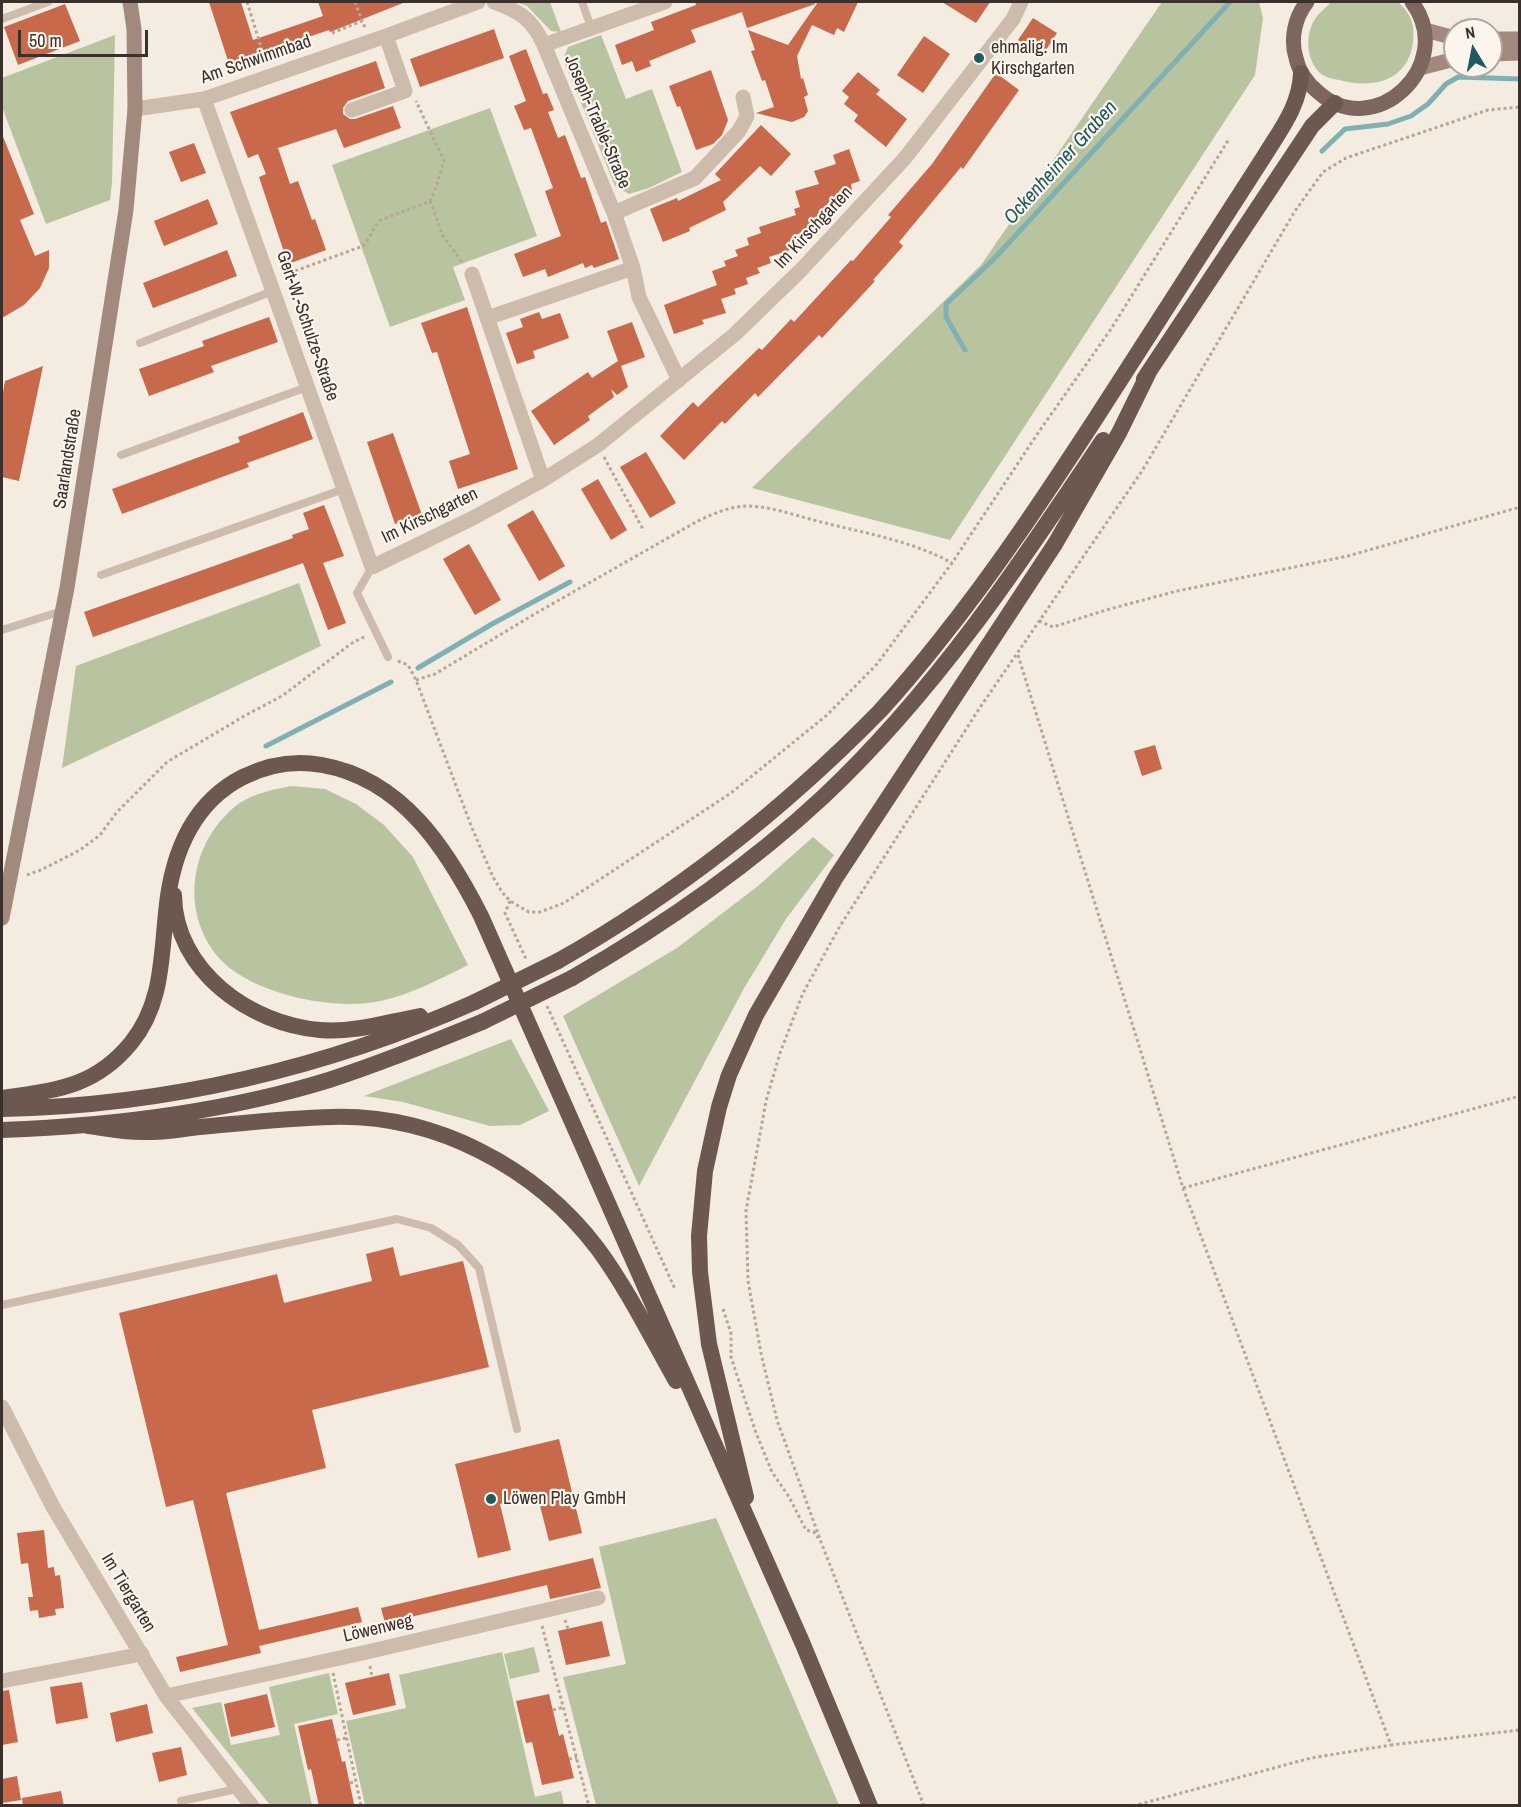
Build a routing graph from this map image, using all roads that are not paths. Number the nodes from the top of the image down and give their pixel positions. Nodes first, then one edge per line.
1 (48, 2) edge
2 (130, 2) edge
3 (478, 2) edge
4 (494, 2) edge
5 (582, 2) edge
6 (665, 2) edge
7 (1021, 2) edge
8 (1307, 2) edge
9 (1416, 4) edge
10 (2, 18) edge
11 (591, 27) junction
12 (1425, 30) junction
13 (1443, 35) edge
14 (386, 36) junction
15 (1503, 39) edge
16 (1520, 39) edge
17 (544, 45) junction
18 (1520, 53) edge
19 (1503, 54) edge
20 (1443, 62) edge
21 (1420, 68) junction
22 (1301, 73) junction
23 (744, 98) dead end
24 (204, 99) junction
25 (1335, 103) junction
26 (135, 109) junction
27 (352, 110) dead end
28 (614, 213) junction
29 (633, 267) junction
30 (472, 274) road end
31 (272, 286) junction
32 (487, 318) junction
33 (140, 343) dead end
34 (1149, 372) junction
35 (679, 380) junction
36 (307, 387) junction
37 (121, 455) dead end
38 (543, 480) junction
39 (344, 489) junction
40 (372, 567) junction
41 (101, 575) dead end
42 (62, 611) junction
43 (2, 630) edge
44 (388, 657) road end
45 (173, 870) junction
46 (2, 918) edge
47 (457, 1010) junction
48 (3, 1103) edge
49 (88, 1126) junction
50 (2, 1130) edge
51 (2, 1305) edge
52 (2, 1407) edge
53 (517, 1429) dead end
54 (719, 1455) junction
55 (756, 1539) junction
56 (598, 1598) dead end
57 (142, 1654) junction
58 (2, 1681) edge
59 (166, 1696) junction
60 (237, 1789) junction
61 (181, 1801) dead end
62 (252, 1806) edge
63 (870, 1806) edge

1 - 10 lane
2 - 26 main road, Saarlandstraße
3 - 14 street, Am Schwimmbad
4 - 17 street, Joseph-Trablé-Straße
5 - 11 lane
6 - 11 street, Joseph-Trablé-Straße
7 - 35 street, Im Kirschgarten
8 - 22 main road
9 - 12 main road
11 - 17 street, Joseph-Trablé-Straße
12 - 13 main road
12 - 21 main road
14 - 24 street, Am Schwimmbad
14 - 27 street
15 - 16 main road
17 - 28 street, Joseph-Trablé-Straße
18 - 19 main road
20 - 21 main road
21 - 25 main road
22 - 25 main road
22 - 47 highway, bridge
23 - 28 street, Joseph-Trablé-Straße
24 - 26 street, Am Schwimmbad
24 - 31 street, Gert-W.-Schulze-Straße
25 - 34 highway
26 - 42 main road, Saarlandstraße
28 - 29 street, Joseph-Trablé-Straße
29 - 32 street
29 - 35 street, Joseph-Trablé-Straße
30 - 32 street
31 - 33 lane
31 - 36 street, Gert-W.-Schulze-Straße
32 - 38 street
34 - 49 highway, bridge
34 - 55 highway
35 - 38 street, Im Kirschgarten
36 - 37 lane
36 - 39 street, Gert-W.-Schulze-Straße
38 - 40 street, Im Kirschgarten
39 - 40 street, Gert-W.-Schulze-Straße
39 - 41 lane
40 - 44 lane
42 - 43 lane
42 - 46 main road, Saarlandstraße
45 - 47 highway
45 - 48 highway
45 - 54 highway
47 - 48 highway
49 - 50 highway
49 - 54 highway
51 - 53 lane
52 - 57 street, Im Tiergarten
54 - 55 highway
55 - 63 highway
56 - 59 street, Löwenweg
57 - 58 street
57 - 59 street, Im Tiergarten
59 - 60 street, Im Tiergarten
60 - 61 lane
60 - 62 street, Im Tiergarten

